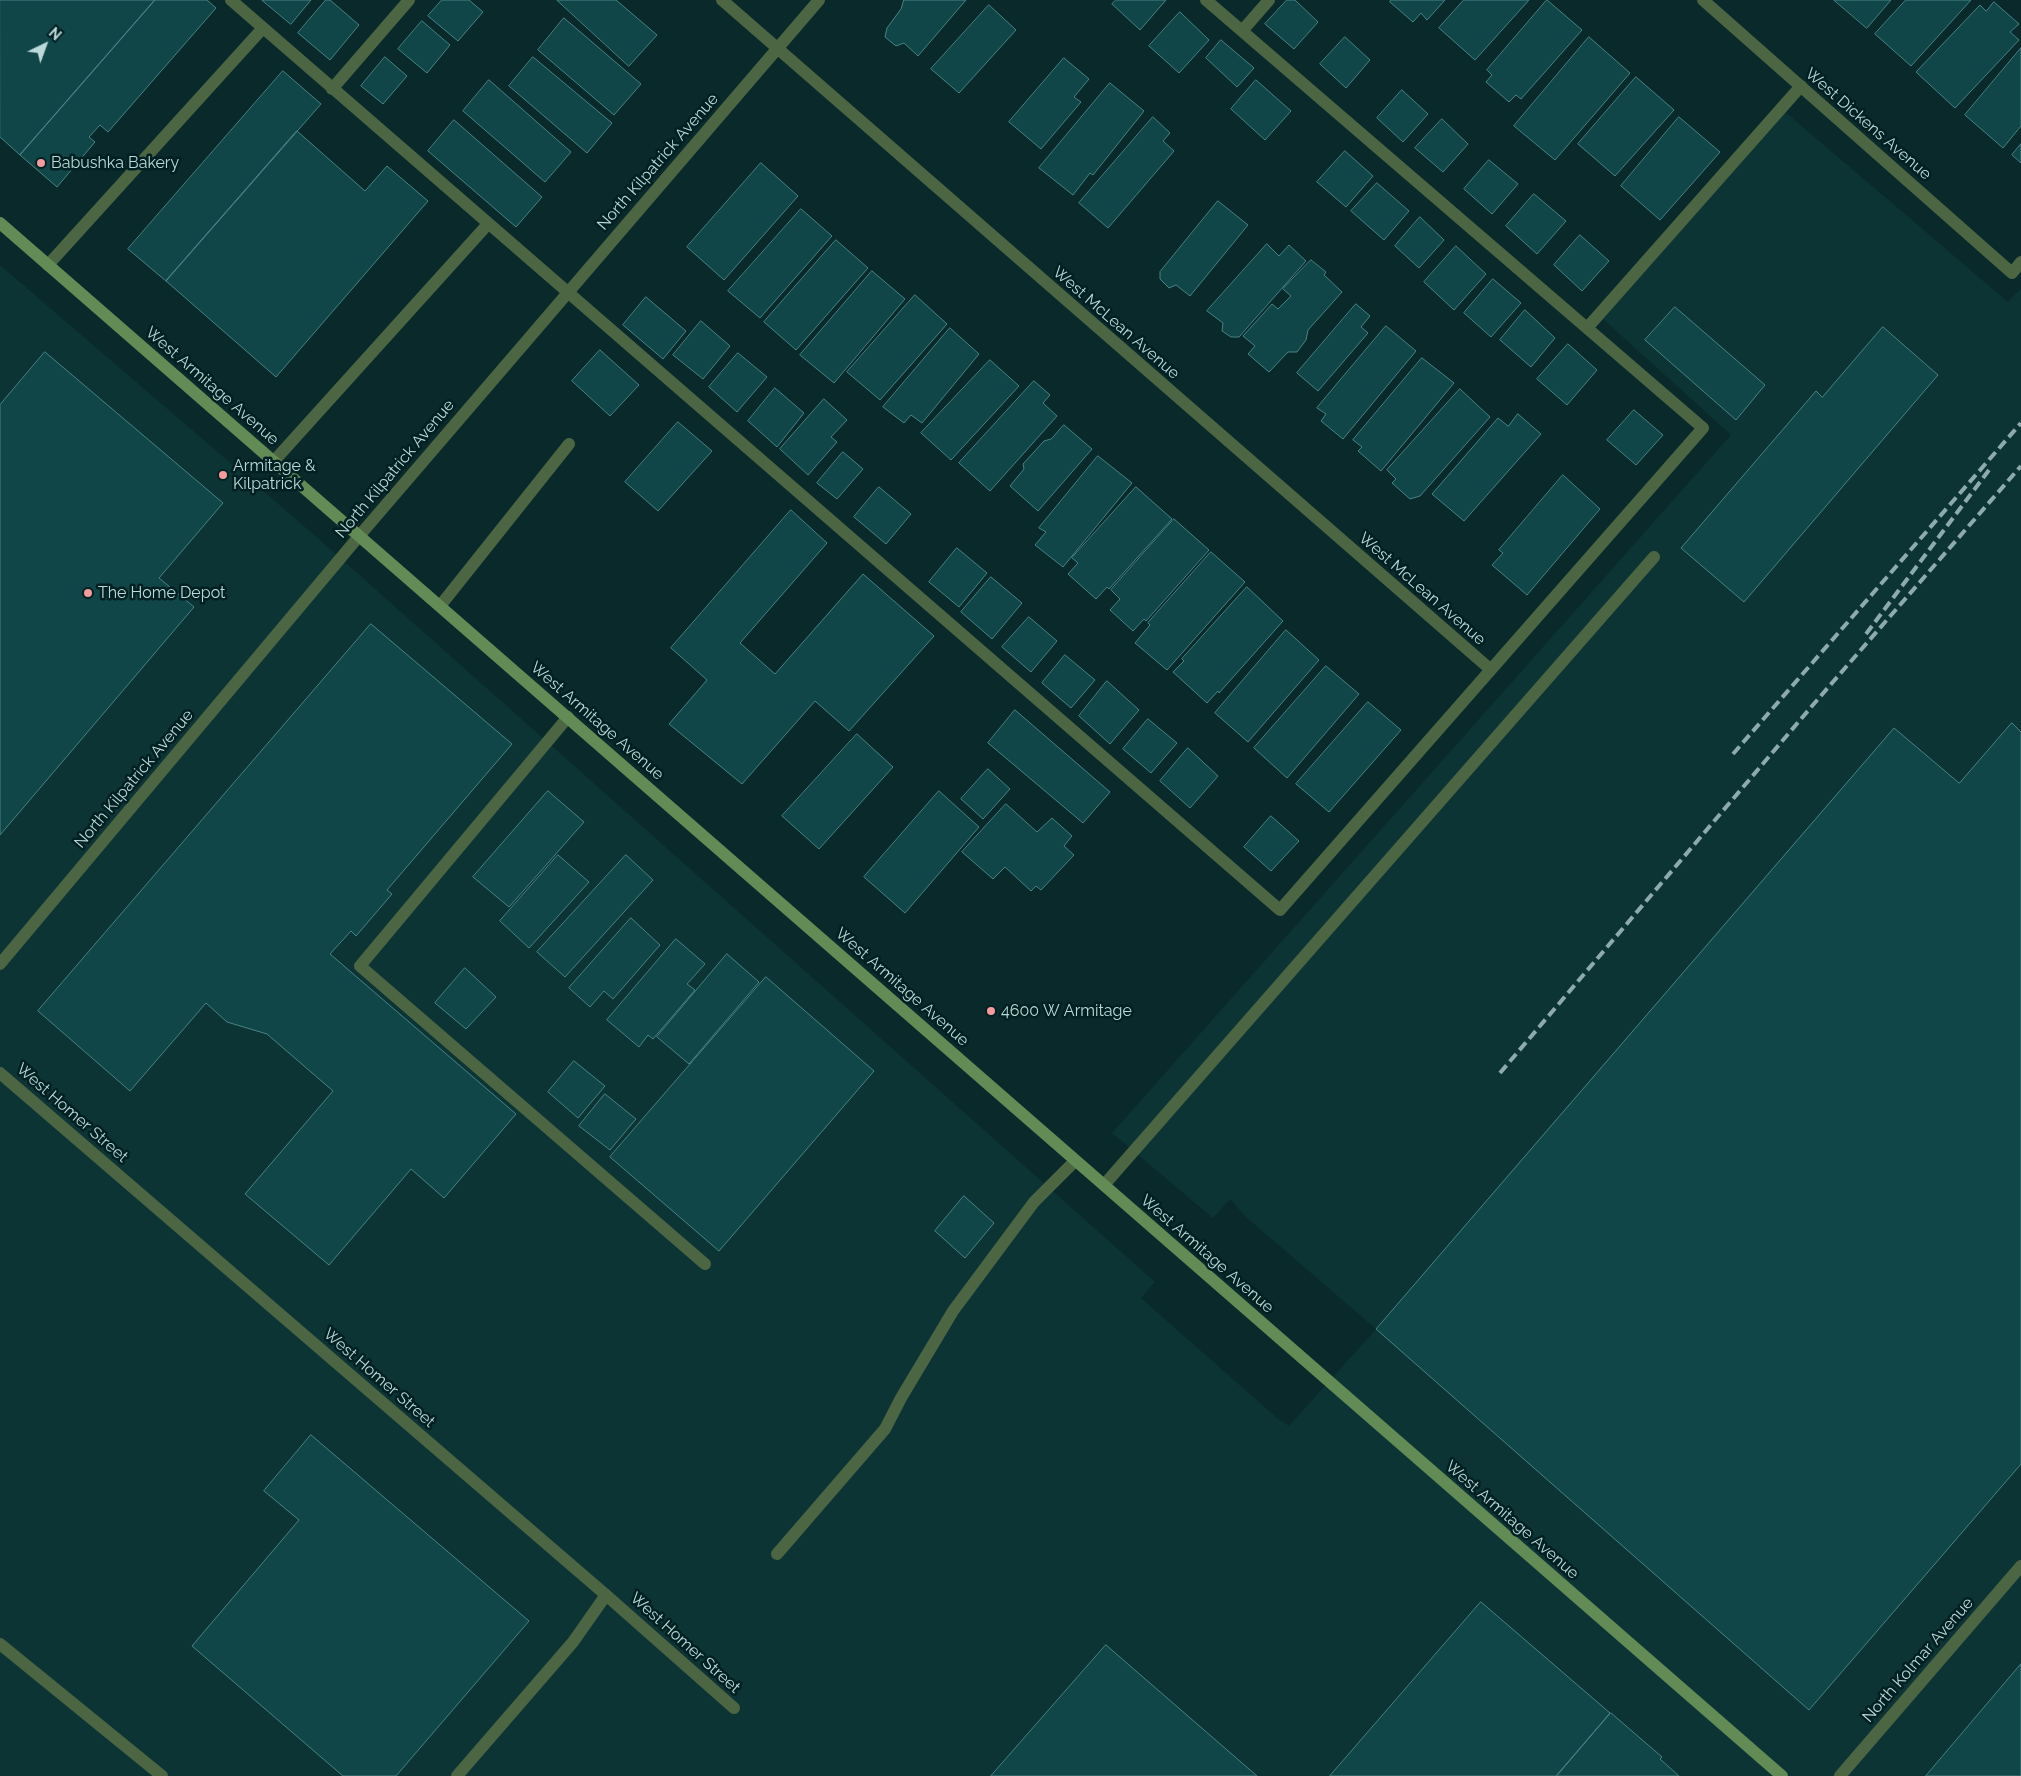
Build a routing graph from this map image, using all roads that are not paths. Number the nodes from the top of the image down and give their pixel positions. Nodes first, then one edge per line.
1 (231, 0) edge
2 (409, 0) edge
3 (722, 0) edge
4 (819, 0) edge
5 (1206, 0) edge
6 (1269, 0) edge
7 (1703, 0) edge
8 (263, 28) junction
9 (1242, 31) junction
10 (777, 48) junction
11 (1801, 86) junction
12 (332, 89) junction
13 (0, 223) edge
14 (488, 224) junction
15 (2021, 262) edge
16 (48, 265) junction
17 (567, 293) junction
18 (1587, 328) junction
19 (569, 444) dead end
20 (274, 462) junction
21 (360, 535) junction
22 (1654, 557) dead end
23 (440, 606) junction
24 (1490, 669) junction
25 (568, 717) junction
26 (0, 964) edge
27 (0, 1073) edge
28 (1075, 1161) junction
29 (1104, 1185) junction
30 (705, 1264) dead end
31 (777, 1554) dead end
32 (2021, 1566) edge
33 (606, 1595) junction
34 (0, 1644) edge
35 (734, 1708) dead end
36 (162, 1776) edge
37 (457, 1776) edge
38 (1782, 1776) edge
39 (1840, 1776) edge

1 - 8 street
2 - 12 street
3 - 10 street, West McLean Avenue
4 - 10 street, North Kilpatrick Avenue
5 - 9 street
6 - 9 street
7 - 11 street, West Dickens Avenue
8 - 12 street
8 - 16 street
9 - 18 street
10 - 17 street, North Kilpatrick Avenue
10 - 24 street, West McLean Avenue
11 - 15 street, West Dickens Avenue
11 - 18 street
12 - 14 street
13 - 16 main road, West Armitage Avenue
14 - 17 street
14 - 20 street
16 - 20 main road, West Armitage Avenue
17 - 21 street, North Kilpatrick Avenue
17 - 24 street
18 - 24 street
19 - 23 street
20 - 21 main road, West Armitage Avenue
21 - 23 main road, West Armitage Avenue
21 - 26 street, North Kilpatrick Avenue
22 - 29 street
23 - 25 main road, West Armitage Avenue
25 - 28 main road, West Armitage Avenue
25 - 30 street
27 - 33 street, West Homer Street
28 - 29 main road, West Armitage Avenue
28 - 31 street
29 - 38 main road, West Armitage Avenue
32 - 39 street, North Kolmar Avenue
33 - 35 street, West Homer Street
33 - 37 street
34 - 36 street

